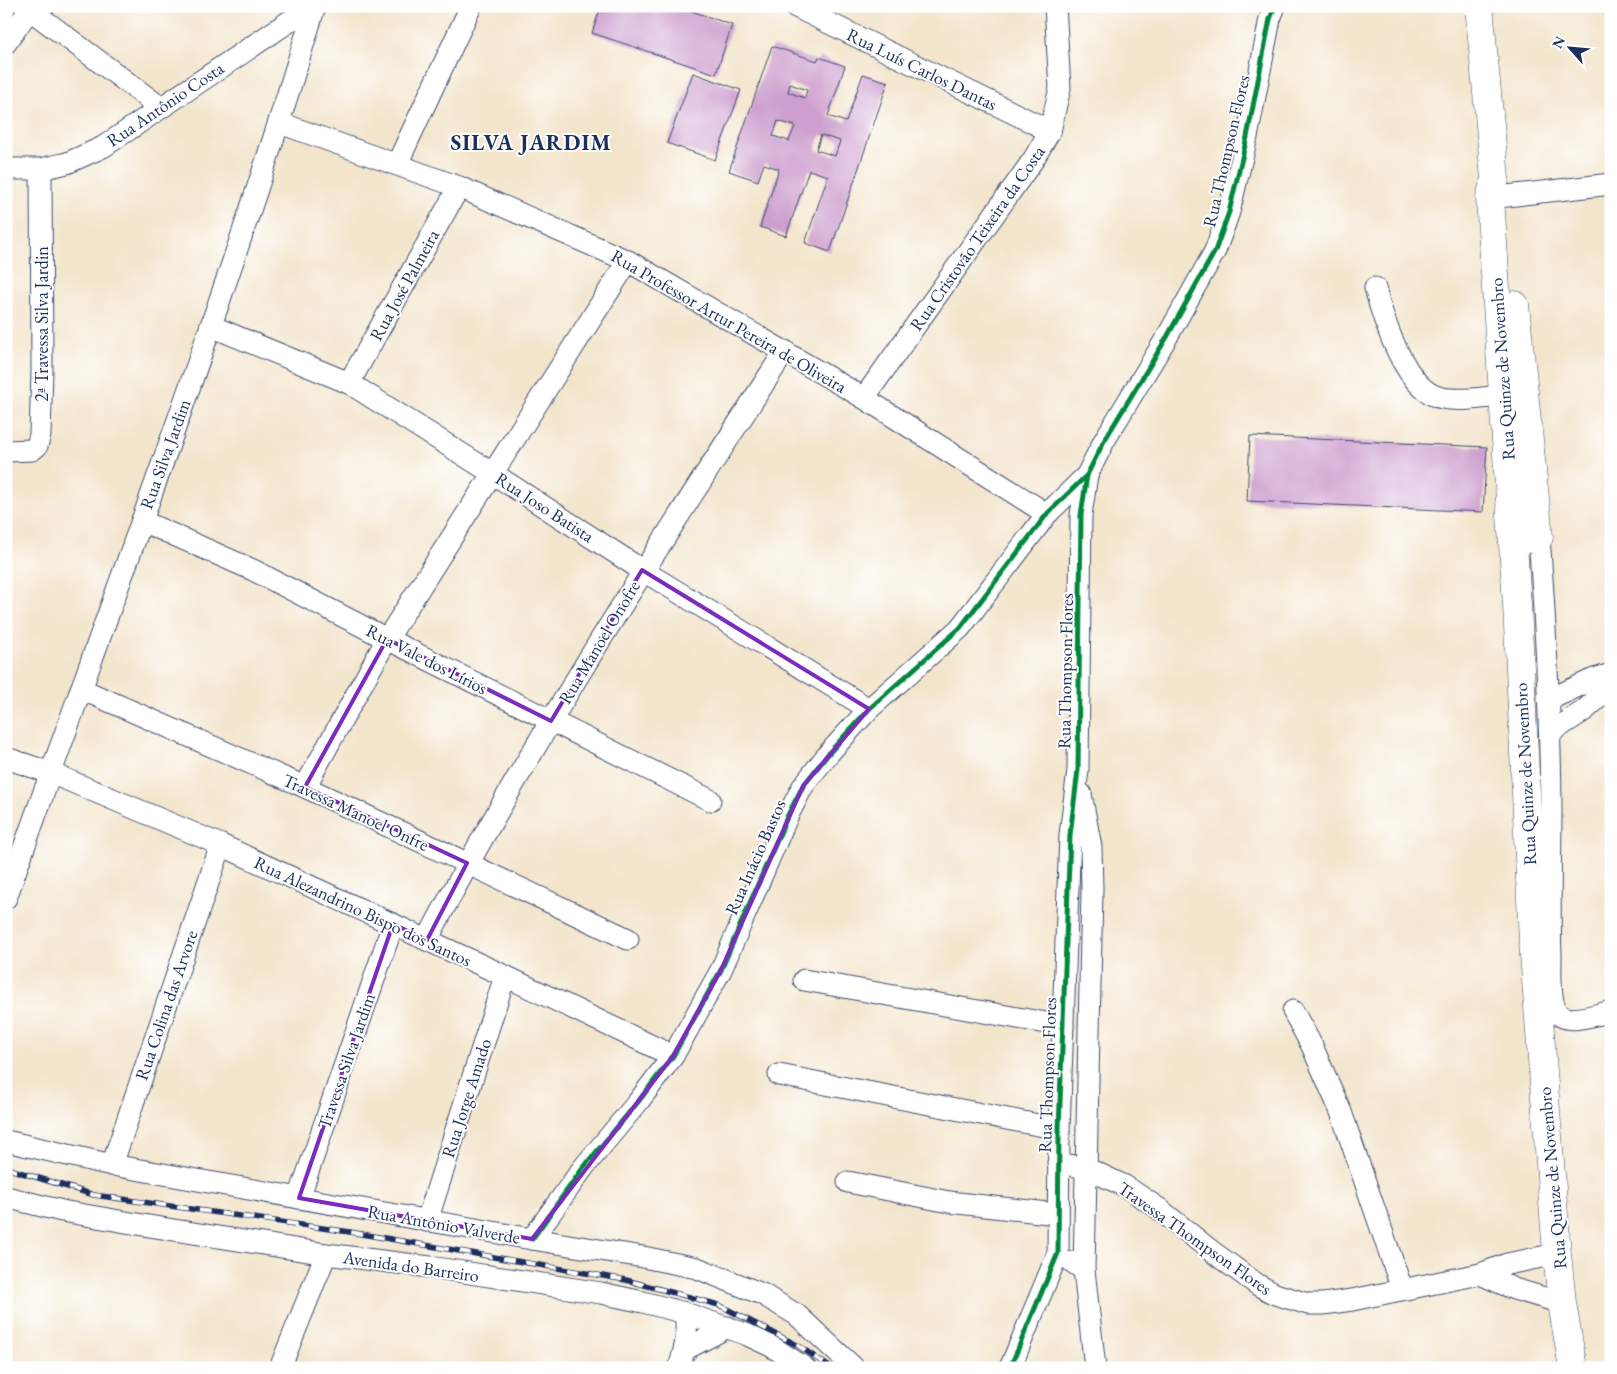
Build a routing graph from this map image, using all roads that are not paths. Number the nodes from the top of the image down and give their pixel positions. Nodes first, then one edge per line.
1 (314, 6) edge
2 (471, 6) edge
3 (794, 6) edge
4 (1055, 6) edge
5 (1275, 6) edge
6 (1479, 6) edge
7 (29, 7) edge
8 (6, 42) edge
9 (160, 107) junction
10 (280, 122) junction
11 (1050, 131) junction
12 (397, 164) junction
13 (6, 169) edge
14 (41, 169) junction
15 (1611, 184) edge
16 (459, 187) junction
17 (1496, 191) junction
18 (628, 260) junction
19 (1374, 288) dead end
20 (211, 326) junction
21 (785, 351) junction
22 (349, 383) junction
23 (1504, 396) junction
24 (864, 398) junction
25 (1519, 450) junction
26 (6, 451) edge
27 (492, 472) junction
28 (1087, 475) junction
29 (1047, 514) junction
30 (142, 521) junction
31 (1526, 539) junction
32 (642, 570) junction
33 (387, 639) junction
34 (1611, 674) edge
35 (1611, 686) edge
36 (81, 689) junction
37 (1548, 700) junction
38 (870, 710) junction
39 (551, 721) junction
40 (1550, 733) junction
41 (6, 758) edge
42 (1078, 770) junction
43 (51, 773) junction
44 (305, 788) junction
45 (710, 800) dead end
46 (221, 845) junction
47 (467, 864) junction
48 (6, 898) edge
49 (392, 924) junction
50 (628, 939) dead end
51 (427, 940) junction
52 (505, 976) junction
53 (804, 980) dead end
54 (1293, 1011) dead end
55 (1611, 1011) edge
56 (1089, 1015) junction
57 (1063, 1020) junction
58 (673, 1056) junction
59 (780, 1075) dead end
60 (1059, 1129) junction
61 (6, 1141) edge
62 (1058, 1163) junction
63 (112, 1165) junction
64 (1086, 1168) junction
65 (848, 1182) dead end
66 (6, 1197) edge
67 (299, 1198) junction
68 (1057, 1214) junction
69 (427, 1221) junction
70 (532, 1240) junction
71 (1058, 1253) junction
72 (326, 1254) junction
73 (1557, 1254) junction
74 (1084, 1270) junction
75 (1480, 1274) junction
76 (1402, 1289) junction
77 (1562, 1303) junction
78 (685, 1312) junction
79 (728, 1327) junction
80 (682, 1359) edge
81 (280, 1368) edge
82 (805, 1368) edge
83 (854, 1368) edge
84 (1010, 1368) edge
85 (1095, 1368) edge
86 (1573, 1368) edge

1 - 9 street, Rua Antônio Costa
1 - 10 street, Rua Silva Jardim
2 - 12 street
3 - 11 street, Rua Luís Carlos Dantas
4 - 11 street, Rua Cristovão Teixeira da Costa
5 - 28 street, Rua Thompson Flores
6 - 17 main road, Rua Quinze de Novembro
7 - 8 street
7 - 9 street
9 - 14 street, Rua Antônio Costa
10 - 12 street, Rua Professor Artur Pereira de Oliveira
10 - 20 street, Rua Silva Jardim
11 - 24 street, Rua Cristovão Teixeira da Costa
12 - 16 street, Rua Professor Artur Pereira de Oliveira
13 - 14 street, Rua Antônio Costa
14 - 26 street, 2ª Travessa Silva Jardin
15 - 17 street
16 - 18 street, Rua Professor Artur Pereira de Oliveira
16 - 22 street, Rua José Palmeira
17 - 23 main road, Rua Quinze de Novembro
17 - 25 main road, Rua Quinze de Novembro
18 - 21 street, Rua Professor Artur Pereira de Oliveira
18 - 27 street
19 - 23 street
20 - 22 street, Rua Joso Batista
20 - 30 street, Rua Silva Jardim
21 - 24 street, Rua Professor Artur Pereira de Oliveira
21 - 32 street, Rua Manoel Onofre
22 - 27 street, Rua Joso Batista
23 - 25 main road, Rua Quinze de Novembro
24 - 29 street, Rua Professor Artur Pereira de Oliveira
25 - 31 main road, Rua Quinze de Novembro
27 - 32 street, Rua Joso Batista
27 - 33 street
28 - 29 street, Rua Inácio Bastos
28 - 42 street, Rua Thompson Flores
29 - 38 street, Rua Inácio Bastos
30 - 33 street, Rua Vale dos Lírios
30 - 36 street, Rua Silva Jardim
31 - 37 street
31 - 73 main road, Rua Quinze de Novembro
32 - 38 street, Rua Joso Batista
32 - 39 street, Rua Manoel Onofre
33 - 39 street, Rua Vale dos Lírios
33 - 44 street
34 - 37 street
35 - 40 street
36 - 43 street, Rua Silva Jardim
36 - 44 street, Travessa Manoel Onfre
37 - 40 street
38 - 58 street, Rua Inácio Bastos
39 - 45 street, Rua Vale dos Lírios
39 - 47 street, Rua Manoel Onofre
40 - 55 street
41 - 43 street, Rua Alezandrino Bispo dos Santos
42 - 56 street, Rua Thompson Flores
42 - 57 street, Rua Thompson Flores
43 - 46 street, Rua Alezandrino Bispo dos Santos
43 - 48 street, Rua Silva Jardim
44 - 47 street, Travessa Manoel Onfre
46 - 49 street, Rua Alezandrino Bispo dos Santos
46 - 63 street, Rua Colina das Arvore
47 - 50 street, Travessa Manoel Onfre
47 - 51 street, Rua Manoel Onofre
49 - 51 street, Rua Alezandrino Bispo dos Santos
49 - 67 street, Travessa Silva Jardim
51 - 52 street, Rua Alezandrino Bispo dos Santos
52 - 58 street, Rua Alezandrino Bispo dos Santos
52 - 69 street, Rua Jorge Amado
53 - 57 street
54 - 76 street
56 - 57 street
56 - 64 street, Rua Thompson Flores
57 - 60 street, Rua Thompson Flores
58 - 70 street, Rua Inácio Bastos
59 - 60 street
60 - 62 street, Rua Thompson Flores
61 - 63 street, Rua Antônio Valverde
62 - 64 street, Travessa Thompson Flores
62 - 68 street, Rua Thompson Flores
63 - 67 street, Rua Antônio Valverde
64 - 74 street, Rua Thompson Flores
64 - 76 street, Travessa Thompson Flores
65 - 68 street
66 - 72 street, Avenida do Barreiro
67 - 69 street, Rua Antônio Valverde
68 - 71 street, Rua Thompson Flores
69 - 70 street, Rua Antônio Valverde
70 - 83 street, Rua Antônio Valverde
71 - 74 street
71 - 84 street, Rua Thompson Flores
72 - 78 street, Avenida do Barreiro
72 - 81 street
73 - 75 street, Travessa Thompson Flores
73 - 77 main road, Rua Quinze de Novembro
74 - 85 street, Rua Thompson Flores
75 - 76 street, Travessa Thompson Flores
75 - 77 street
77 - 86 main road, Rua Quinze de Novembro
78 - 79 street, Avenida do Barreiro
78 - 80 street
79 - 80 street
79 - 82 street, Avenida do Barreiro

